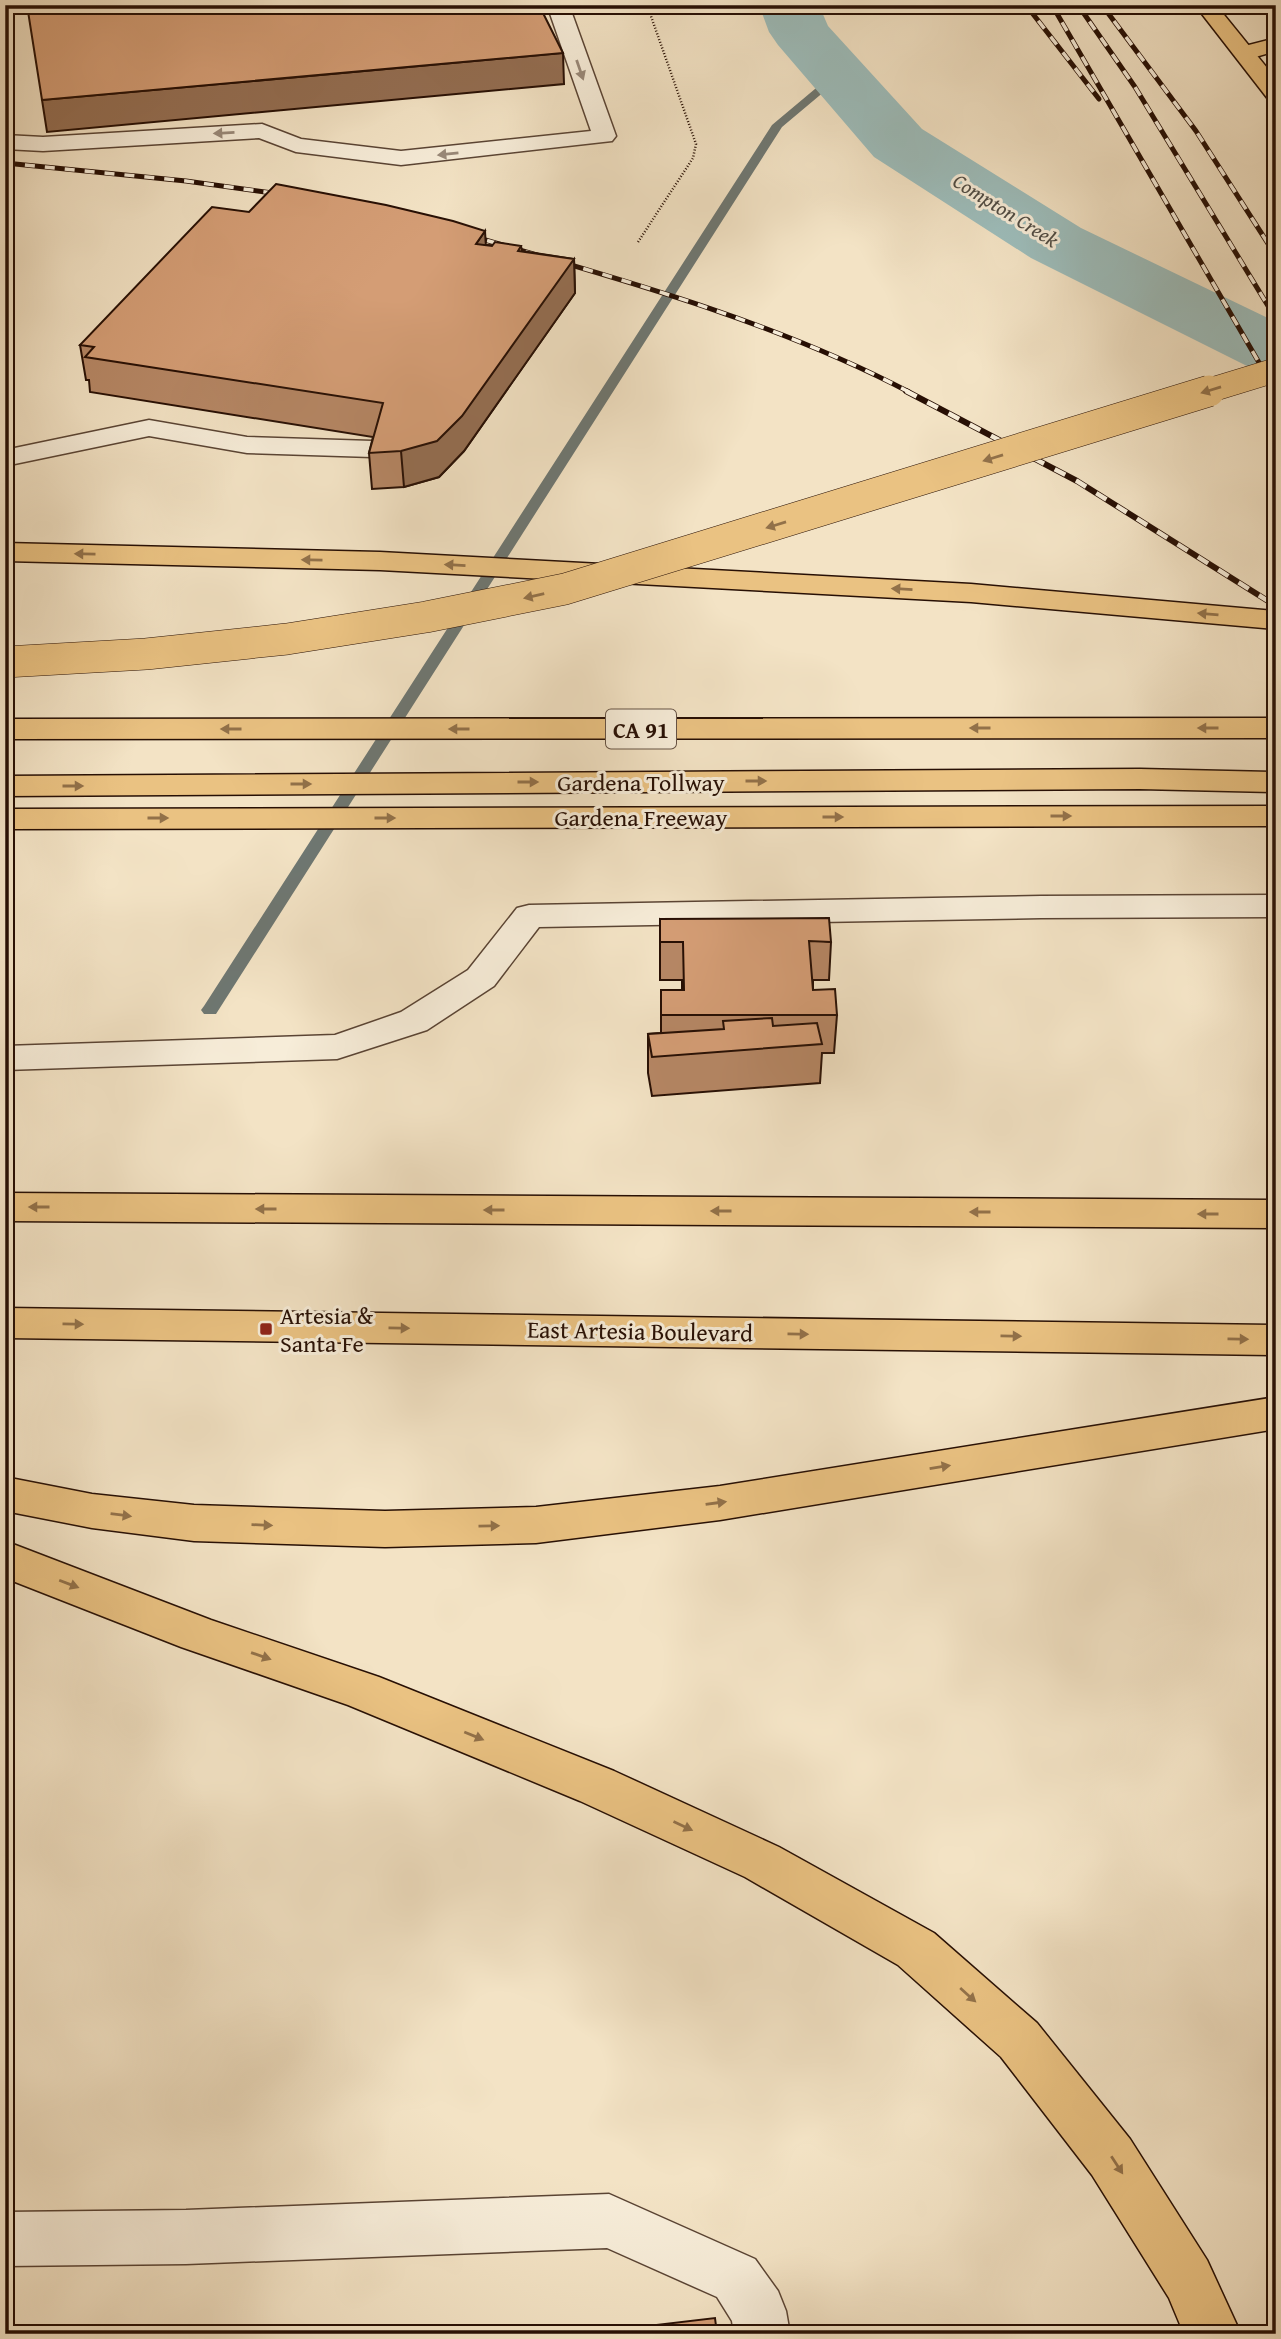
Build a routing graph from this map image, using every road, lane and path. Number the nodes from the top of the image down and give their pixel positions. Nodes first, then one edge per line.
1 (558, 5) edge
2 (647, 5) edge
3 (1205, 5) edge
4 (1276, 44) edge
5 (1245, 53) junction
6 (1276, 58) edge
7 (1276, 94) edge
8 (5, 142) edge
9 (638, 242) dead end
10 (1276, 370) edge
11 (372, 449) edge
12 (5, 458) edge
13 (5, 552) edge
14 (1276, 620) edge
15 (5, 662) edge
16 (1276, 728) edge
17 (5, 730) edge
18 (1276, 782) edge
19 (5, 786) edge
20 (1276, 816) edge
21 (5, 818) edge
22 (1276, 906) edge
23 (5, 1058) edge
24 (5, 1207) edge
25 (1276, 1214) edge
26 (5, 1323) edge
27 (1276, 1340) edge
28 (1276, 1413) edge
29 (5, 1494) edge
30 (5, 1559) edge
31 (5, 2239) edge
32 (762, 2334) edge
33 (1213, 2334) edge

1 -> 8 lane
2 - 9 path
3 - 5 main road
4 - 5 main road
5 - 6 main road
5 - 7 main road
10 -> 15 main road, bridge
11 - 12 lane
14 -> 13 main road, bridge
16 -> 17 main road, CA 91
19 -> 18 main road, Gardena Tollway
21 -> 20 main road, Gardena Freeway
22 - 23 lane
25 -> 24 main road
26 -> 27 main road, East Artesia Boulevard
29 -> 28 main road
30 -> 33 main road
31 - 32 lane

